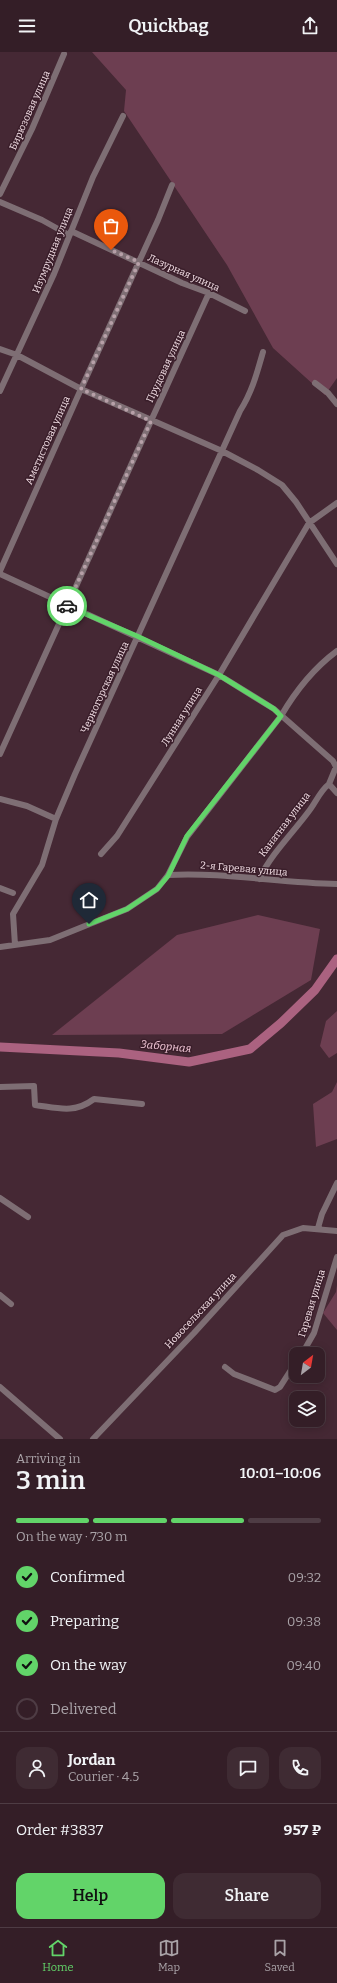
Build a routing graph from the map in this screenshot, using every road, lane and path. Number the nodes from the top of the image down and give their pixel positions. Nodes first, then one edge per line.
1 (64, 54) dead end
2 (123, 116) dead end
3 (172, 185) dead end
4 (0, 194) edge
5 (0, 202) edge
6 (70, 233) junction
7 (139, 262) junction
8 (209, 293) junction
9 (245, 311) dead end
10 (0, 348) edge
11 (263, 352) dead end
12 (17, 355) junction
13 (315, 383) dead end
14 (81, 389) junction
15 (0, 391) edge
16 (337, 404) edge
17 (151, 421) junction
18 (222, 451) junction
19 (337, 503) edge
20 (309, 523) junction
21 (337, 564) edge
22 (0, 573) edge
23 (67, 606) junction
24 (137, 636) junction
25 (337, 650) edge
26 (219, 675) junction
27 (281, 716) junction
28 (0, 754) edge
29 (329, 784) junction
30 (337, 793) edge
31 (0, 799) edge
32 (56, 819) junction
33 (102, 854) dead end
34 (168, 876) junction
35 (258, 879) junction
36 (337, 884) edge
37 (0, 888) edge
38 (13, 893) dead end
39 (15, 945) junction
40 (0, 946) edge
41 (0, 1087) edge
42 (142, 1104) dead end
43 (337, 1183) edge
44 (0, 1198) edge
45 (28, 1217) dead end
46 (318, 1228) junction
47 (337, 1231) edge
48 (337, 1256) edge
49 (0, 1295) edge
50 (11, 1304) dead end
51 (306, 1347) edge
52 (224, 1367) dead end
53 (289, 1373) edge
54 (0, 1387) edge
55 (60, 1439) edge
56 (92, 1439) edge

1 - 4 street, Бирюзовая улица
2 - 6 street, Изумрудная улица
3 - 7 street, Аметистовая улица
5 - 6 street, Лазурная улица
6 - 7 street, Лазурная улица
6 - 12 street, Изумрудная улица
7 - 8 street, Лазурная улица
7 - 14 street, Аметистовая улица
8 - 9 street, Лазурная улица
8 - 17 street, Прудовая улица
10 - 12 street
11 - 18 street, Черногорская улица
12 - 14 street
12 - 15 street, Изумрудная улица
13 - 16 street
14 - 17 street
14 - 22 street, Аметистовая улица
17 - 18 street
17 - 23 street, Прудовая улица
18 - 20 street
18 - 24 street, Черногорская улица
19 - 20 street
20 - 21 street
20 - 26 street, Лунная улица
22 - 23 street
23 - 24 street
23 - 28 street, Прудовая улица
24 - 26 street
24 - 32 street, Черногорская улица
25 - 27 street
26 - 27 street
26 - 33 street, Лунная улица
27 - 29 street
27 - 34 street
29 - 30 street
29 - 35 street, Канатная улица
31 - 32 street
32 - 39 street, Черногорская улица
34 - 35 street, 2-я Гаревая улица
34 - 39 street
35 - 36 street, 2-я Гаревая улица
37 - 38 street
39 - 40 street
41 - 42 street
43 - 46 street
44 - 45 street
46 - 47 street, Новосельская улица
46 - 56 street, Новосельская улица
48 - 51 street, Гаревая улица
49 - 50 street
52 - 53 street
54 - 55 street

